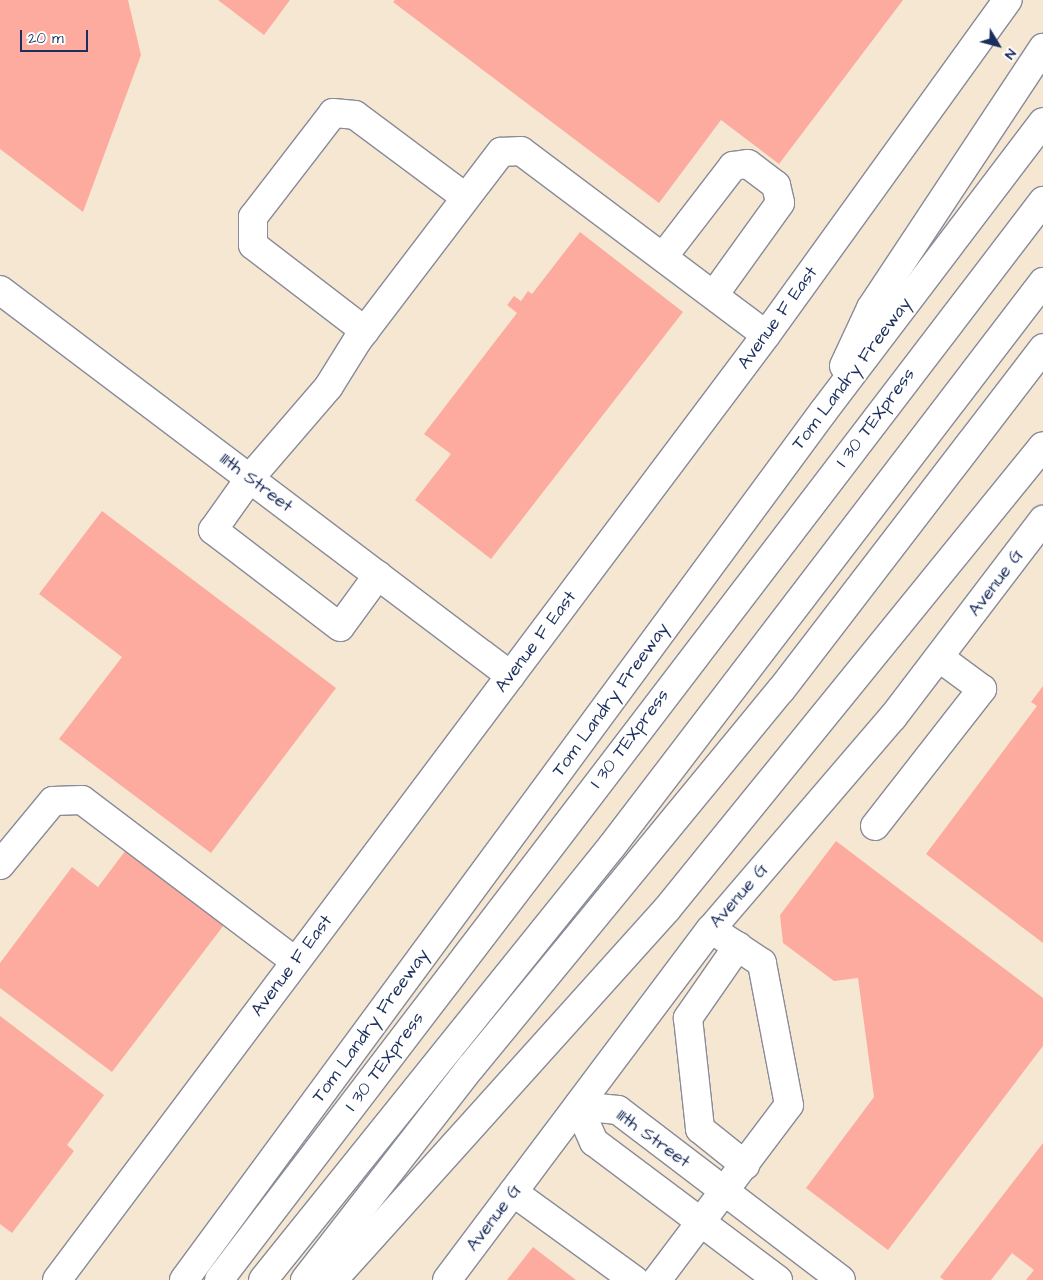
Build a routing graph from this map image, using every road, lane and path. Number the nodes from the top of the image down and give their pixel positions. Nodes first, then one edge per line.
1 (1008, 0) edge
2 (1043, 48) edge
3 (1043, 122) edge
4 (465, 197) junction
5 (1043, 201) edge
6 (663, 257) junction
7 (1043, 282) edge
8 (0, 290) edge
9 (714, 295) junction
10 (365, 331) junction
11 (766, 335) junction
12 (1043, 348) edge
13 (823, 412) junction
14 (1043, 446) edge
15 (250, 478) junction
16 (1043, 520) edge
17 (378, 575) junction
18 (940, 658) junction
19 (511, 676) junction
20 (875, 826) dead end
21 (612, 846) junction
22 (0, 865) edge
23 (711, 929) junction
24 (738, 946) junction
25 (295, 961) junction
26 (471, 1067) junction
27 (578, 1106) junction
28 (745, 1165) junction
29 (514, 1192) junction
30 (725, 1192) junction
31 (700, 1222) junction
32 (669, 1276) edge
33 (57, 1280) edge
34 (184, 1280) edge
35 (219, 1280) edge
36 (264, 1280) edge
37 (305, 1280) edge
38 (333, 1280) edge
39 (447, 1280) edge
40 (634, 1280) edge
41 (778, 1280) edge
42 (841, 1280) edge

1 - 11 main road, Avenue F East
2 - 13 main road
3 - 13 main road, Tom Landry Freeway
4 - 6 main road
4 - 10 main road
4 - 10 main road
5 - 35 main road, I 30 TEXpress
6 - 9 main road
6 - 9 main road
7 - 21 main road
8 - 15 main road, 111th Street
9 - 11 main road
10 - 15 main road
11 - 19 main road, Avenue F East
12 - 26 main road
13 - 34 main road, Tom Landry Freeway
14 - 38 main road
15 - 17 main road, 111th Street
15 - 17 main road
16 - 18 main road, Avenue G
17 - 19 main road, 111th Street
18 - 20 main road
18 - 23 main road, Avenue G
19 - 25 main road, Avenue F East
21 - 26 main road
21 - 36 main road
22 - 25 main road
23 - 24 main road
23 - 27 main road, Avenue G
24 - 28 main road
24 - 28 main road
25 - 33 main road, Avenue F East
26 - 37 main road
27 - 29 main road, Avenue G
27 - 30 main road, 111th Street
27 - 31 main road, 111th Street
28 - 30 main road
29 - 39 main road, Avenue G
29 - 40 main road
30 - 31 main road
30 - 42 main road, 111th Street
31 - 32 main road
31 - 41 main road, 111th Street

